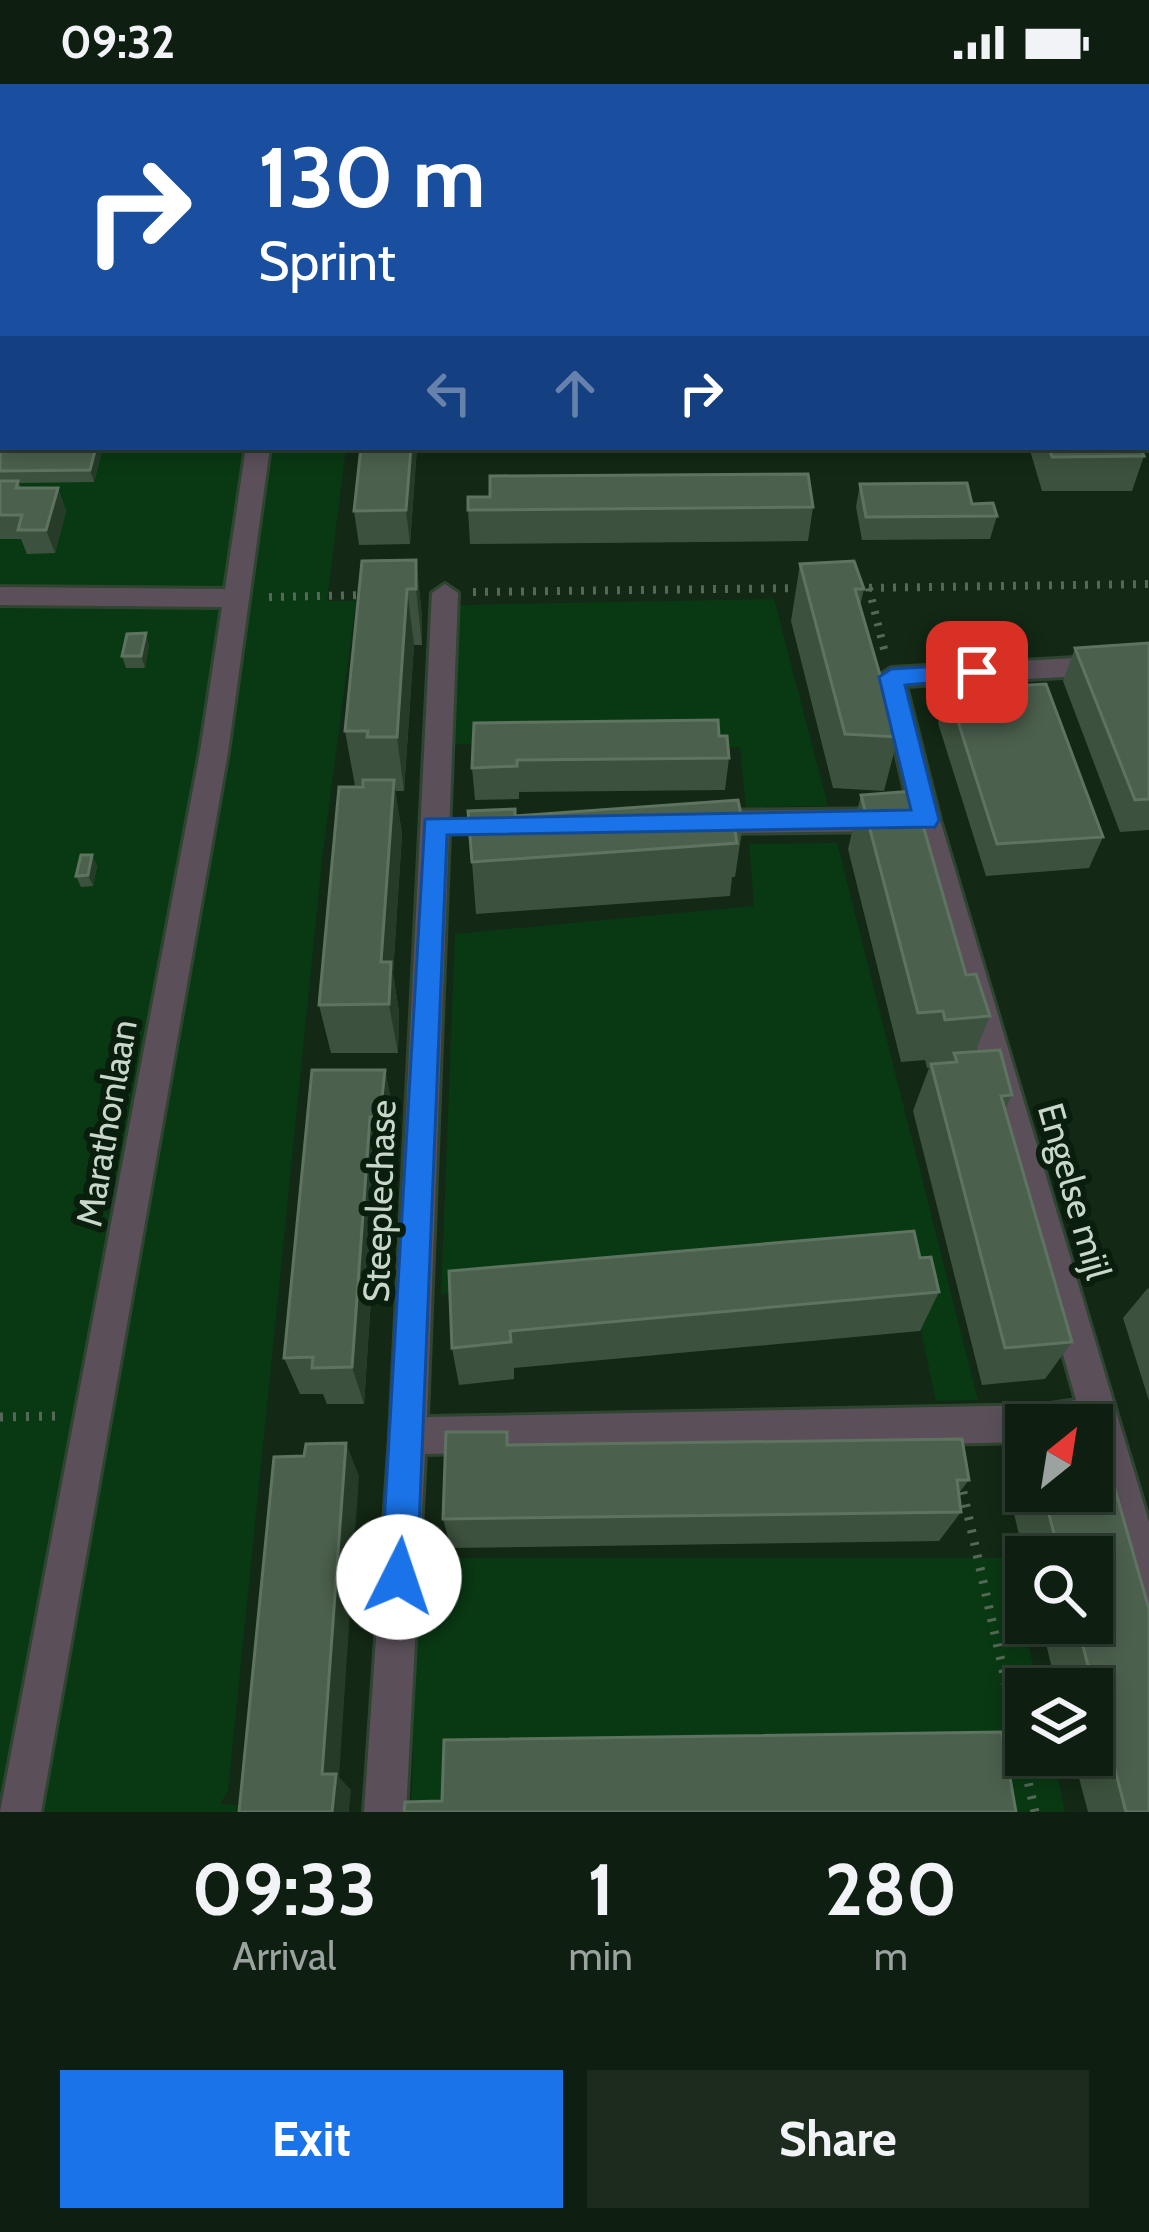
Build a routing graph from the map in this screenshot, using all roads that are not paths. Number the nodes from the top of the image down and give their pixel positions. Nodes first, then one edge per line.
1 (258, 450) edge
2 (445, 593) road end
3 (0, 596) edge
4 (234, 598) junction
5 (1149, 663) edge
6 (926, 820) junction
7 (669, 823) edge
8 (1096, 1404) edge
9 (1005, 1423) edge
10 (408, 1436) junction
11 (1113, 1462) edge
12 (1149, 1587) edge
13 (20, 1812) edge
14 (385, 1812) edge

1 - 4 street, Marathonlaan
2 - 10 street, Steeplechase
3 - 4 street
4 - 13 street, Marathonlaan
5 - 6 street, Engelse mijl
6 - 7 street
6 - 8 street, Engelse mijl
9 - 10 street
10 - 14 street, Steeplechase
11 - 12 street, Engelse mijl

